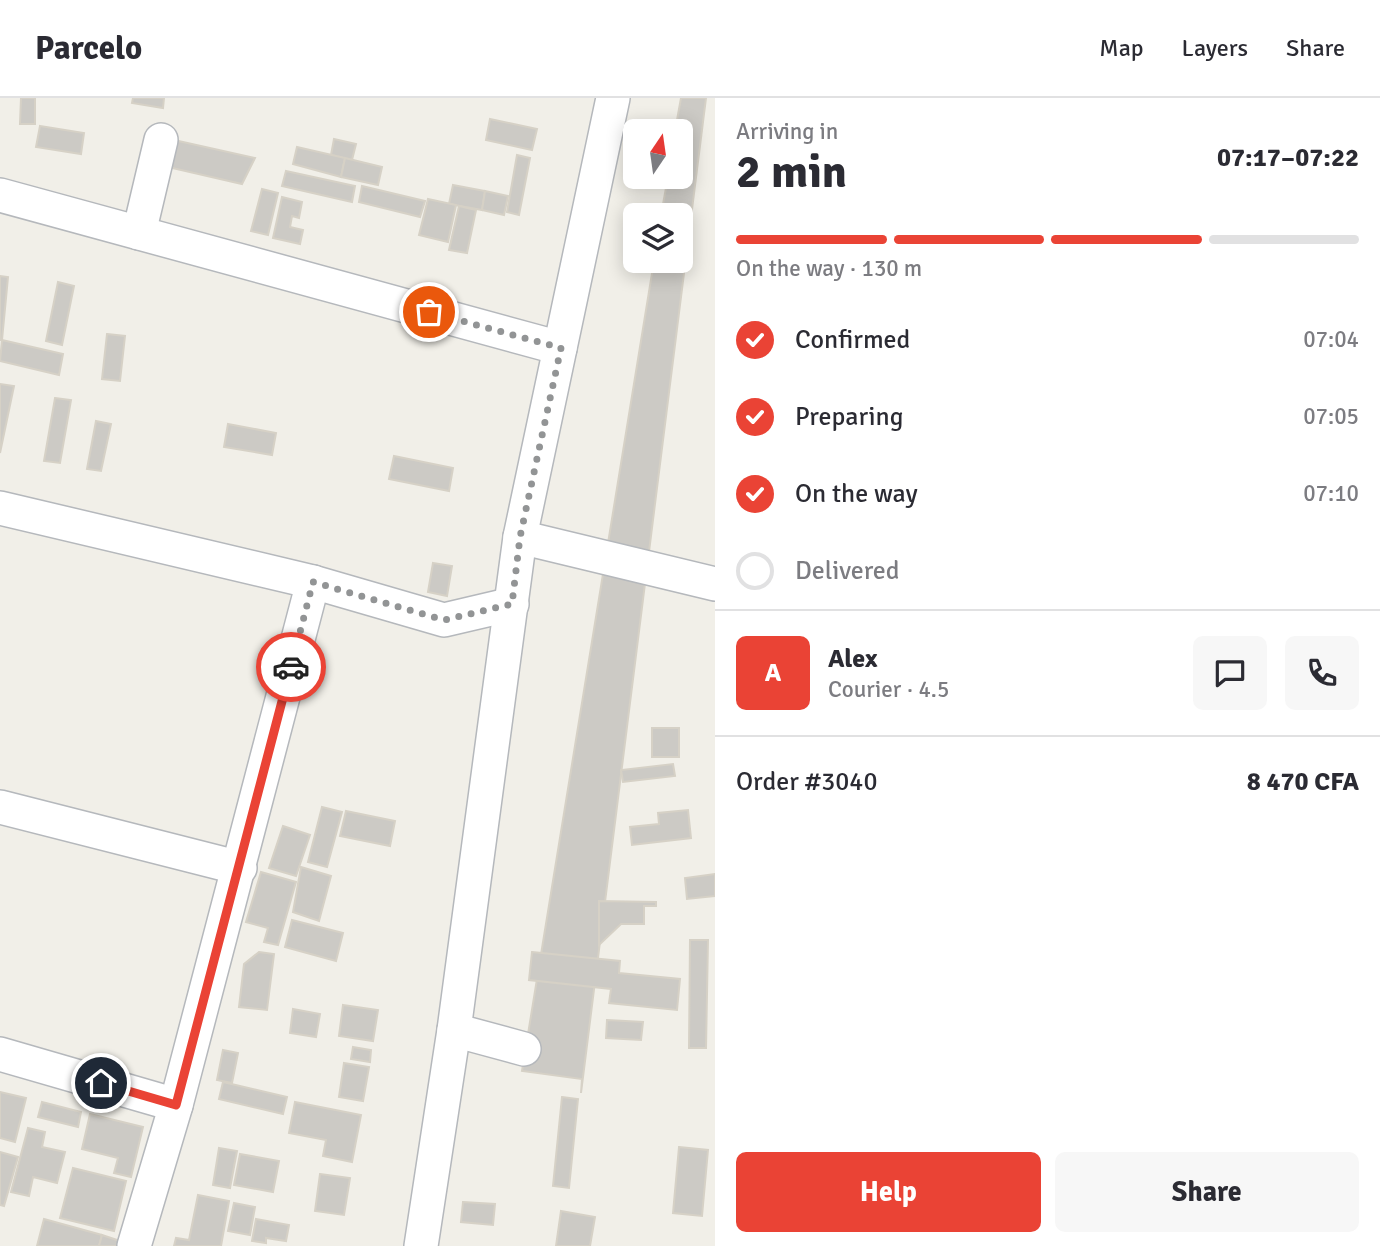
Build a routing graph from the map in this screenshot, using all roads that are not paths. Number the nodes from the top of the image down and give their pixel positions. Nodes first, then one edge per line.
1 (613, 98) edge
2 (161, 140) dead end
3 (0, 195) edge
4 (139, 233) junction
5 (561, 348) junction
6 (0, 508) edge
7 (520, 537) junction
8 (313, 582) junction
9 (715, 584) edge
10 (512, 604) junction
11 (0, 807) edge
12 (240, 868) junction
13 (454, 1030) junction
14 (524, 1049) dead end
15 (0, 1054) edge
16 (176, 1105) junction
17 (134, 1246) edge
18 (421, 1246) edge

1 - 5 street
2 - 4 street
3 - 4 street
4 - 5 street
5 - 7 street
6 - 8 street
7 - 9 street
7 - 10 street
8 - 10 street
8 - 12 street
10 - 13 street
11 - 12 street
12 - 16 street
13 - 14 street
13 - 18 street
15 - 16 street
16 - 17 street

